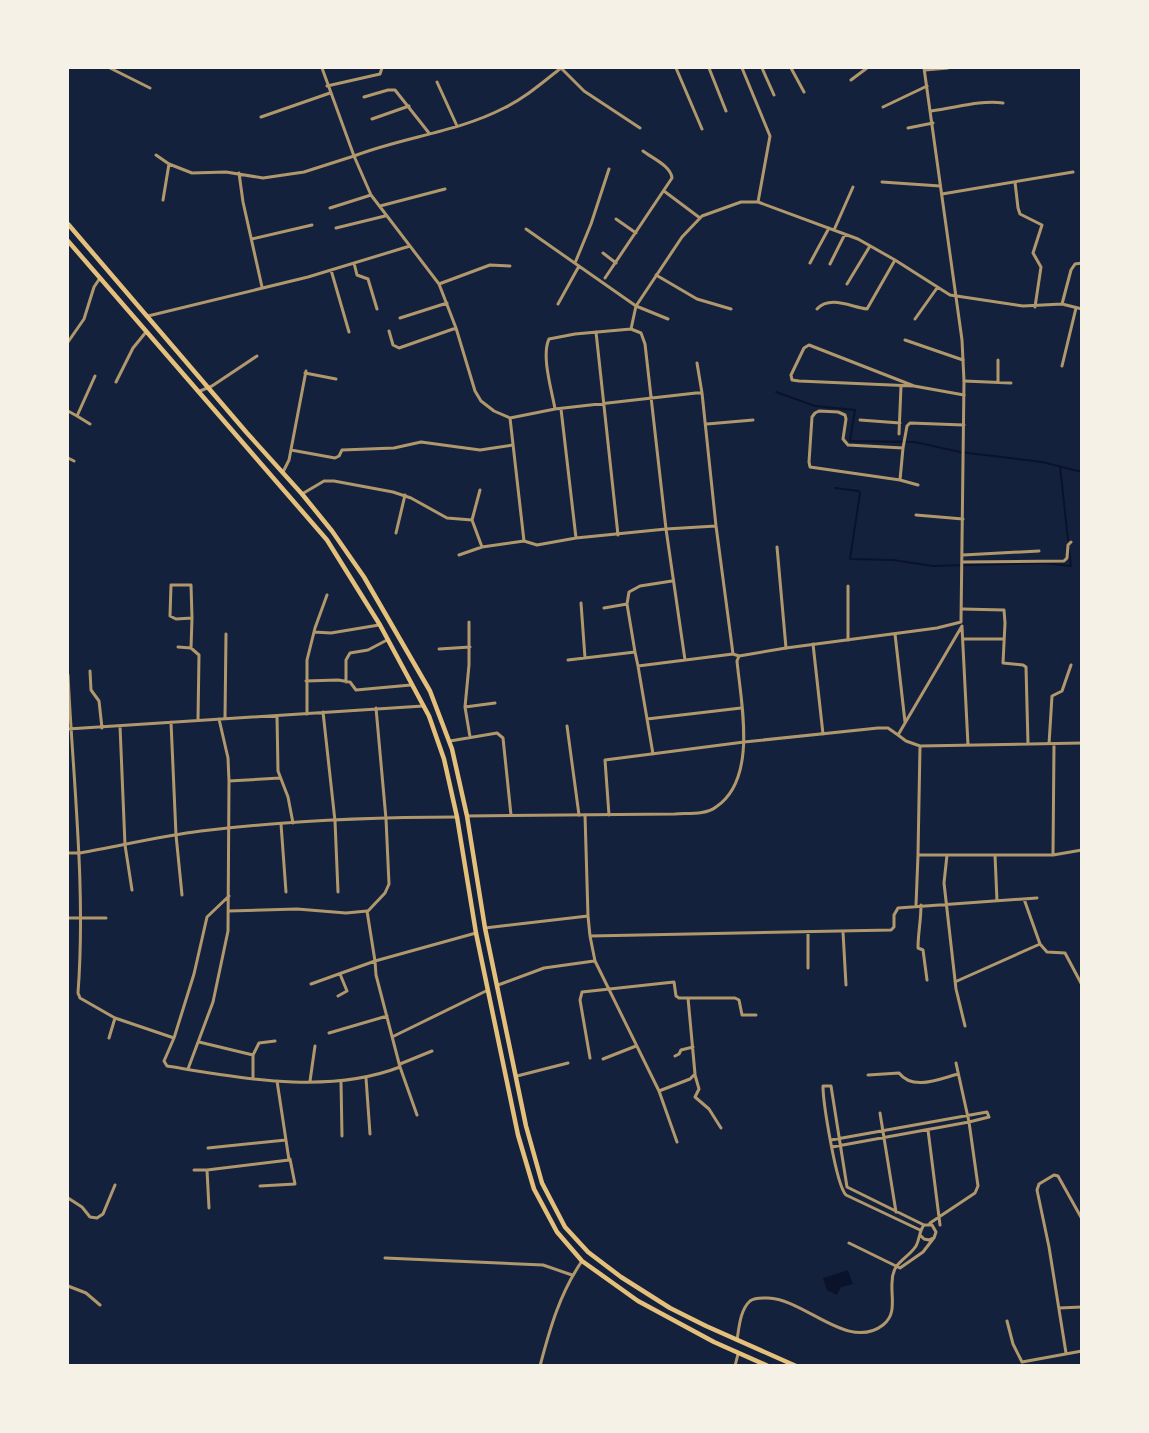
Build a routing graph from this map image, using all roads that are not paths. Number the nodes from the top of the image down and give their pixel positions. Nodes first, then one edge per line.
1 (110, 68) edge
2 (322, 68) edge
3 (382, 68) edge
4 (561, 68) edge
5 (676, 68) edge
6 (709, 68) edge
7 (742, 68) edge
8 (762, 68) edge
9 (790, 68) edge
10 (867, 68) edge
11 (948, 68) edge
12 (924, 69) edge
13 (851, 80) dead end
14 (437, 82) dead end
15 (927, 86) junction
16 (150, 88) dead end
17 (328, 89) junction
18 (804, 92) dead end
19 (774, 95) dead end
20 (364, 97) dead end
21 (1003, 103) dead end
22 (409, 106) junction
23 (883, 107) dead end
24 (726, 111) dead end
25 (931, 111) junction
26 (261, 117) dead end
27 (372, 120) dead end
28 (933, 123) junction
29 (457, 126) junction
30 (640, 128) dead end
31 (908, 128) dead end
32 (702, 129) dead end
33 (429, 134) junction
34 (643, 151) dead end
35 (156, 155) dead end
36 (354, 156) junction
37 (169, 164) junction
38 (609, 170) dead end
39 (1073, 172) dead end
40 (239, 173) junction
41 (882, 182) dead end
42 (1015, 182) junction
43 (940, 186) junction
44 (853, 187) dead end
45 (445, 189) dead end
46 (664, 191) junction
47 (942, 194) junction
48 (371, 195) junction
49 (163, 200) dead end
50 (758, 202) junction
51 (380, 206) junction
52 (330, 208) dead end
53 (386, 216) junction
54 (701, 217) junction
55 (616, 219) dead end
56 (68, 224) edge
57 (312, 225) dead end
58 (336, 228) dead end
59 (829, 228) junction
60 (526, 229) dead end
61 (834, 230) junction
62 (636, 233) junction
63 (845, 234) junction
64 (68, 241) edge
65 (252, 241) junction
66 (410, 246) junction
67 (870, 246) junction
68 (603, 253) dead end
69 (895, 260) junction
70 (575, 262) junction
71 (354, 263) junction
72 (616, 263) junction
73 (810, 263) dead end
74 (1082, 263) edge
75 (830, 264) dead end
76 (510, 266) dead end
77 (579, 266) junction
78 (332, 270) junction
79 (656, 275) junction
80 (100, 278) junction
81 (605, 278) dead end
82 (439, 284) junction
83 (847, 284) dead end
84 (262, 287) junction
85 (937, 288) junction
86 (957, 298) junction
87 (447, 303) junction
88 (558, 304) dead end
89 (1062, 304) junction
90 (636, 306) junction
91 (1035, 307) junction
92 (1076, 308) junction
93 (377, 309) dead end
94 (731, 309) dead end
95 (817, 309) dead end
96 (1082, 309) edge
97 (148, 315) junction
98 (400, 318) dead end
99 (668, 319) dead end
100 (915, 319) dead end
101 (456, 328) junction
102 (631, 328) junction
103 (389, 331) dead end
104 (146, 332) junction
105 (349, 332) dead end
106 (596, 332) junction
107 (905, 340) dead end
108 (68, 342) edge
109 (257, 356) dead end
110 (963, 360) junction
111 (998, 360) dead end
112 (697, 363) dead end
113 (1062, 366) dead end
114 (95, 376) dead end
115 (336, 379) dead end
116 (964, 381) junction
117 (116, 382) dead end
118 (998, 382) junction
119 (1011, 383) dead end
120 (902, 386) junction
121 (914, 386) junction
122 (209, 388) junction
123 (200, 391) junction
124 (702, 393) junction
125 (964, 395) junction
126 (651, 399) junction
127 (605, 404) junction
128 (555, 409) junction
129 (561, 409) junction
130 (68, 411) edge
131 (77, 416) junction
132 (510, 418) junction
133 (753, 420) dead end
134 (860, 420) dead end
135 (900, 423) junction
136 (90, 424) dead end
137 (706, 424) junction
138 (964, 425) junction
139 (899, 434) dead end
140 (513, 445) junction
141 (903, 447) junction
142 (291, 450) junction
143 (68, 458) edge
144 (74, 461) dead end
145 (283, 472) junction
146 (900, 480) junction
147 (918, 485) dead end
148 (480, 489) dead end
149 (302, 494) junction
150 (405, 495) junction
151 (916, 515) dead end
152 (963, 519) junction
153 (472, 520) junction
154 (716, 526) junction
155 (666, 528) junction
156 (396, 533) dead end
157 (618, 535) junction
158 (576, 538) junction
159 (524, 542) junction
160 (1071, 542) dead end
161 (482, 547) junction
162 (777, 547) dead end
163 (1039, 551) dead end
164 (459, 555) dead end
165 (963, 555) junction
166 (963, 563) junction
167 (672, 581) junction
168 (848, 586) dead end
169 (327, 595) dead end
170 (581, 603) dead end
171 (627, 604) junction
172 (604, 608) dead end
173 (962, 609) junction
174 (192, 618) junction
175 (469, 622) dead end
176 (381, 624) junction
177 (961, 624) junction
178 (314, 632) junction
179 (226, 634) dead end
180 (895, 634) junction
181 (389, 639) junction
182 (963, 639) junction
183 (1004, 639) junction
184 (848, 640) junction
185 (813, 644) junction
186 (178, 647) dead end
187 (470, 647) junction
188 (191, 648) junction
189 (786, 648) junction
190 (439, 649) dead end
191 (635, 652) junction
192 (733, 654) junction
193 (739, 656) junction
194 (585, 658) junction
195 (568, 660) dead end
196 (685, 660) junction
197 (1071, 665) dead end
198 (638, 666) junction
199 (90, 671) dead end
200 (68, 675) edge
201 (306, 681) junction
202 (346, 682) junction
203 (412, 685) junction
204 (495, 703) dead end
205 (423, 706) junction
206 (465, 707) junction
207 (376, 708) junction
208 (741, 708) junction
209 (323, 712) junction
210 (307, 714) junction
211 (277, 716) junction
212 (219, 718) junction
213 (225, 718) junction
214 (647, 718) junction
215 (198, 720) junction
216 (171, 722) junction
217 (905, 723) junction
218 (120, 726) junction
219 (567, 726) dead end
220 (102, 728) junction
221 (69, 729) edge
222 (823, 734) junction
223 (898, 735) junction
224 (470, 737) junction
225 (450, 741) junction
226 (744, 742) junction
227 (1082, 743) edge
228 (1028, 744) junction
229 (1049, 744) junction
230 (1054, 744) junction
231 (920, 746) junction
232 (968, 746) junction
233 (653, 754) junction
234 (280, 778) junction
235 (229, 781) junction
236 (511, 815) junction
237 (579, 815) junction
238 (585, 815) junction
239 (609, 815) junction
240 (467, 816) junction
241 (457, 817) junction
242 (387, 819) junction
243 (334, 821) junction
244 (293, 823) junction
245 (281, 824) junction
246 (228, 828) junction
247 (176, 835) junction
248 (125, 845) junction
249 (1082, 850) edge
250 (80, 853) junction
251 (68, 854) edge
252 (918, 855) junction
253 (946, 855) junction
254 (995, 855) junction
255 (1053, 855) junction
256 (132, 890) dead end
257 (338, 891) dead end
258 (286, 892) dead end
259 (182, 895) dead end
260 (229, 896) junction
261 (1038, 898) dead end
262 (1024, 899) junction
263 (998, 900) junction
264 (948, 904) junction
265 (916, 905) junction
266 (921, 905) junction
267 (229, 911) junction
268 (367, 911) junction
269 (588, 916) junction
270 (68, 918) edge
271 (81, 918) junction
272 (105, 918) dead end
273 (485, 927) junction
274 (808, 932) junction
275 (843, 932) junction
276 (476, 933) junction
277 (590, 936) junction
278 (1040, 944) junction
279 (375, 961) junction
280 (595, 961) junction
281 (808, 968) dead end
282 (340, 974) junction
283 (927, 981) dead end
284 (956, 981) junction
285 (310, 984) dead end
286 (498, 985) junction
287 (1082, 985) edge
288 (846, 986) dead end
289 (608, 989) junction
290 (488, 990) junction
291 (338, 996) dead end
292 (688, 998) junction
293 (756, 1015) dead end
294 (387, 1016) junction
295 (115, 1018) junction
296 (964, 1026) dead end
297 (329, 1033) dead end
298 (394, 1036) junction
299 (109, 1038) dead end
300 (174, 1038) junction
301 (275, 1041) dead end
302 (199, 1042) junction
303 (315, 1046) dead end
304 (636, 1046) junction
305 (694, 1047) junction
306 (432, 1051) dead end
307 (253, 1055) junction
308 (675, 1056) dead end
309 (590, 1058) dead end
310 (603, 1059) dead end
311 (568, 1063) dead end
312 (956, 1063) dead end
313 (400, 1066) junction
314 (188, 1069) junction
315 (958, 1074) junction
316 (695, 1075) junction
317 (868, 1075) dead end
318 (517, 1076) junction
319 (253, 1078) junction
320 (366, 1078) junction
321 (277, 1081) junction
322 (310, 1081) junction
323 (341, 1082) junction
324 (659, 1092) junction
325 (880, 1113) dead end
326 (417, 1115) dead end
327 (967, 1116) junction
328 (969, 1122) junction
329 (721, 1128) dead end
330 (882, 1130) junction
331 (927, 1130) junction
332 (370, 1134) dead end
333 (342, 1137) dead end
334 (839, 1138) junction
335 (883, 1138) junction
336 (286, 1140) junction
337 (831, 1140) junction
338 (677, 1142) dead end
339 (840, 1146) junction
340 (832, 1147) junction
341 (208, 1148) dead end
342 (290, 1159) junction
343 (194, 1170) dead end
344 (207, 1170) junction
345 (115, 1185) dead end
346 (260, 1186) dead end
347 (848, 1187) junction
348 (842, 1191) junction
349 (68, 1198) edge
350 (869, 1198) junction
351 (867, 1205) junction
352 (209, 1208) dead end
353 (897, 1213) junction
354 (945, 1215) junction
355 (939, 1218) junction
356 (1082, 1219) edge
357 (930, 1224) junction
358 (924, 1225) junction
359 (940, 1225) junction
360 (920, 1230) junction
361 (936, 1232) junction
362 (920, 1235) junction
363 (934, 1238) junction
364 (849, 1243) dead end
365 (588, 1252) junction
366 (385, 1258) dead end
367 (582, 1261) junction
368 (898, 1267) junction
369 (572, 1275) junction
370 (68, 1286) edge
371 (100, 1305) dead end
372 (1082, 1307) edge
373 (1059, 1308) junction
374 (1007, 1321) dead end
375 (737, 1340) junction
376 (1082, 1351) edge
377 (1066, 1353) junction
378 (738, 1354) junction
379 (540, 1365) edge
380 (735, 1365) edge
381 (768, 1365) edge
382 (796, 1365) edge

1 - 16 street
2 - 17 street
3 - 17 street
4 - 29 street
4 - 30 street
5 - 32 street
6 - 24 street
7 - 50 street
8 - 19 street
9 - 18 street
10 - 13 street
11 - 12 street
12 - 15 street
14 - 29 street
15 - 23 street
15 - 25 street
17 - 26 street
17 - 36 street
20 - 22 street
21 - 25 street
22 - 27 street
22 - 33 street
25 - 28 street
28 - 31 street
28 - 43 street
29 - 33 street
33 - 36 street
34 - 46 street
35 - 37 street
36 - 40 street
36 - 48 street
37 - 40 street
37 - 49 street
38 - 70 street
39 - 42 street
40 - 65 street
41 - 43 street
42 - 47 street
42 - 91 street
43 - 47 street
44 - 61 street
45 - 51 street
46 - 54 street
46 - 62 street
47 - 86 street
48 - 51 street
48 - 52 street
50 - 54 street
50 - 59 street
51 - 53 street
53 - 58 street
53 - 66 street
54 - 79 street
55 - 62 street
56 - 97 highway
57 - 65 street
59 - 61 street
59 - 73 street
60 - 70 street
61 - 63 street
62 - 72 street
63 - 67 street
63 - 75 street
64 - 80 highway
65 - 84 street
66 - 71 street
66 - 82 street
67 - 69 street
67 - 83 street
68 - 72 street
69 - 85 street
69 - 95 street
70 - 77 street
71 - 78 street
71 - 93 street
72 - 81 street
74 - 89 street
76 - 82 street
77 - 88 street
77 - 90 street
78 - 84 street
78 - 105 street
79 - 90 street
79 - 94 street
80 - 104 highway
80 - 108 street
82 - 87 street
84 - 97 street
85 - 86 street
85 - 100 street
86 - 91 street
86 - 110 street
87 - 98 street
87 - 101 street
89 - 91 street
89 - 92 street
90 - 99 street
90 - 102 street
92 - 96 street
92 - 113 street
97 - 122 highway
101 - 103 street
101 - 132 street
102 - 106 street
102 - 126 street
104 - 117 street
104 - 123 highway
106 - 127 street
106 - 128 street
107 - 110 street
109 - 122 street
110 - 116 street
111 - 118 street
112 - 124 street
114 - 131 street
115 - 142 street
116 - 118 street
116 - 125 street
118 - 119 street
120 - 121 street
120 - 121 street
120 - 135 street
121 - 125 street
122 - 123 street
122 - 145 highway
123 - 176 highway
124 - 126 street
124 - 137 street
125 - 138 street
126 - 127 street
126 - 155 street
127 - 129 street
127 - 157 street
128 - 129 street
128 - 132 street
129 - 158 street
130 - 131 street
131 - 136 street
132 - 140 street
133 - 137 street
134 - 135 street
135 - 139 street
137 - 154 street
138 - 141 street
138 - 152 street
140 - 142 street
140 - 159 street
141 - 146 street
141 - 146 street
142 - 145 street
143 - 144 street
145 - 149 highway
146 - 147 street
148 - 153 street
149 - 150 street
149 - 225 highway
150 - 153 street
150 - 156 street
151 - 152 street
152 - 165 street
153 - 161 street
154 - 155 street
154 - 192 street
155 - 157 street
155 - 167 street
157 - 158 street
158 - 159 street
159 - 161 street
160 - 166 street
161 - 164 street
162 - 189 street
163 - 165 street
165 - 166 street
166 - 173 street
167 - 171 street
167 - 196 street
168 - 184 street
169 - 178 street
170 - 194 street
171 - 172 street
171 - 191 street
173 - 177 street
173 - 183 street
174 - 174 street
174 - 188 street
175 - 187 street
176 - 178 street
176 - 181 highway
177 - 180 street
177 - 182 street
177 - 217 street
178 - 201 street
179 - 213 street
180 - 184 street
180 - 217 street
181 - 202 street
181 - 203 highway
182 - 183 street
182 - 232 street
183 - 228 street
184 - 185 street
185 - 189 street
185 - 222 street
186 - 188 street
187 - 190 street
187 - 206 street
188 - 215 street
189 - 193 street
191 - 194 street
191 - 198 street
192 - 193 street
192 - 196 street
193 - 208 street
194 - 195 street
196 - 198 street
197 - 229 street
198 - 214 street
199 - 220 street
200 - 221 street
201 - 202 street
201 - 210 street
202 - 203 street
203 - 205 highway
204 - 206 street
205 - 207 street
205 - 241 highway
206 - 224 street
207 - 209 street
207 - 242 street
208 - 214 street
208 - 226 street
209 - 210 street
209 - 243 street
210 - 211 street
211 - 213 street
211 - 234 street
212 - 213 street
212 - 215 street
212 - 235 street
214 - 233 street
215 - 216 street
216 - 218 street
216 - 247 street
217 - 223 street
218 - 220 street
218 - 248 street
219 - 237 street
220 - 221 street
221 - 250 street
222 - 223 street
222 - 226 street
223 - 231 street
224 - 225 street
224 - 236 street
225 - 240 highway
226 - 233 street
226 - 239 street
227 - 230 street
228 - 229 street
228 - 232 street
229 - 230 street
230 - 255 street
231 - 232 street
231 - 252 street
233 - 239 street
234 - 235 street
234 - 244 street
235 - 246 street
236 - 237 street
236 - 240 street
237 - 238 street
238 - 239 street
238 - 269 street
240 - 273 highway
241 - 242 street
241 - 276 highway
242 - 243 street
242 - 268 street
243 - 244 street
243 - 257 street
244 - 245 street
245 - 246 street
245 - 258 street
246 - 247 street
246 - 260 street
247 - 248 street
247 - 259 street
248 - 250 street
248 - 256 street
249 - 255 street
250 - 251 street
250 - 271 street
252 - 253 street
252 - 265 street
253 - 254 street
253 - 264 street
254 - 255 street
254 - 263 street
260 - 267 street
260 - 300 street
261 - 262 street
262 - 263 street
262 - 278 street
263 - 264 street
264 - 266 street
264 - 284 street
265 - 266 street
265 - 275 street
266 - 283 street
267 - 268 street
267 - 302 street
268 - 279 street
269 - 273 street
269 - 277 street
270 - 271 street
271 - 272 street
271 - 295 street
273 - 286 highway
274 - 275 street
274 - 277 street
274 - 281 street
275 - 288 street
276 - 279 street
276 - 290 highway
277 - 280 street
278 - 284 street
278 - 287 street
279 - 282 street
279 - 294 street
280 - 286 street
280 - 289 street
282 - 285 street
282 - 291 street
284 - 296 street
286 - 318 highway
289 - 292 street
289 - 304 street
289 - 309 street
290 - 298 street
290 - 367 highway
292 - 293 street
292 - 305 street
294 - 297 street
294 - 298 street
295 - 299 street
295 - 300 street
298 - 313 street
300 - 314 street
301 - 307 street
302 - 307 street
302 - 314 street
303 - 322 street
304 - 310 street
304 - 324 street
305 - 308 street
305 - 316 street
306 - 313 street
307 - 319 street
311 - 318 street
312 - 315 street
313 - 320 street
313 - 326 street
314 - 319 street
315 - 317 street
315 - 327 street
316 - 324 street
316 - 329 street
318 - 365 highway
319 - 321 street
320 - 323 street
320 - 332 street
321 - 322 street
321 - 336 street
322 - 323 street
323 - 333 street
324 - 338 street
325 - 330 street
327 - 328 street
327 - 328 street
327 - 330 street
328 - 331 street
328 - 354 street
330 - 334 street
330 - 335 street
331 - 335 street
331 - 355 street
334 - 337 street
334 - 337 street
334 - 339 street
335 - 339 street
335 - 353 street
336 - 341 street
336 - 342 street
337 - 340 street
339 - 340 street
339 - 347 street
340 - 348 street
342 - 344 street
342 - 346 street
343 - 344 street
344 - 352 street
345 - 349 street
347 - 348 street
347 - 350 street
348 - 351 street
350 - 351 street
350 - 353 street
351 - 360 street
353 - 358 street
354 - 355 street
354 - 359 street
355 - 357 street
355 - 359 street
356 - 373 street
357 - 358 street
357 - 361 street
358 - 360 street
359 - 361 street
360 - 362 street
361 - 363 street
362 - 363 street
362 - 368 street
363 - 368 street
364 - 368 street
365 - 367 highway
365 - 375 highway
366 - 369 street
367 - 369 street
367 - 378 highway
368 - 375 street
369 - 379 street
370 - 371 street
372 - 373 street
373 - 377 street
374 - 377 street
375 - 382 highway
376 - 377 street
378 - 380 street
378 - 381 highway

